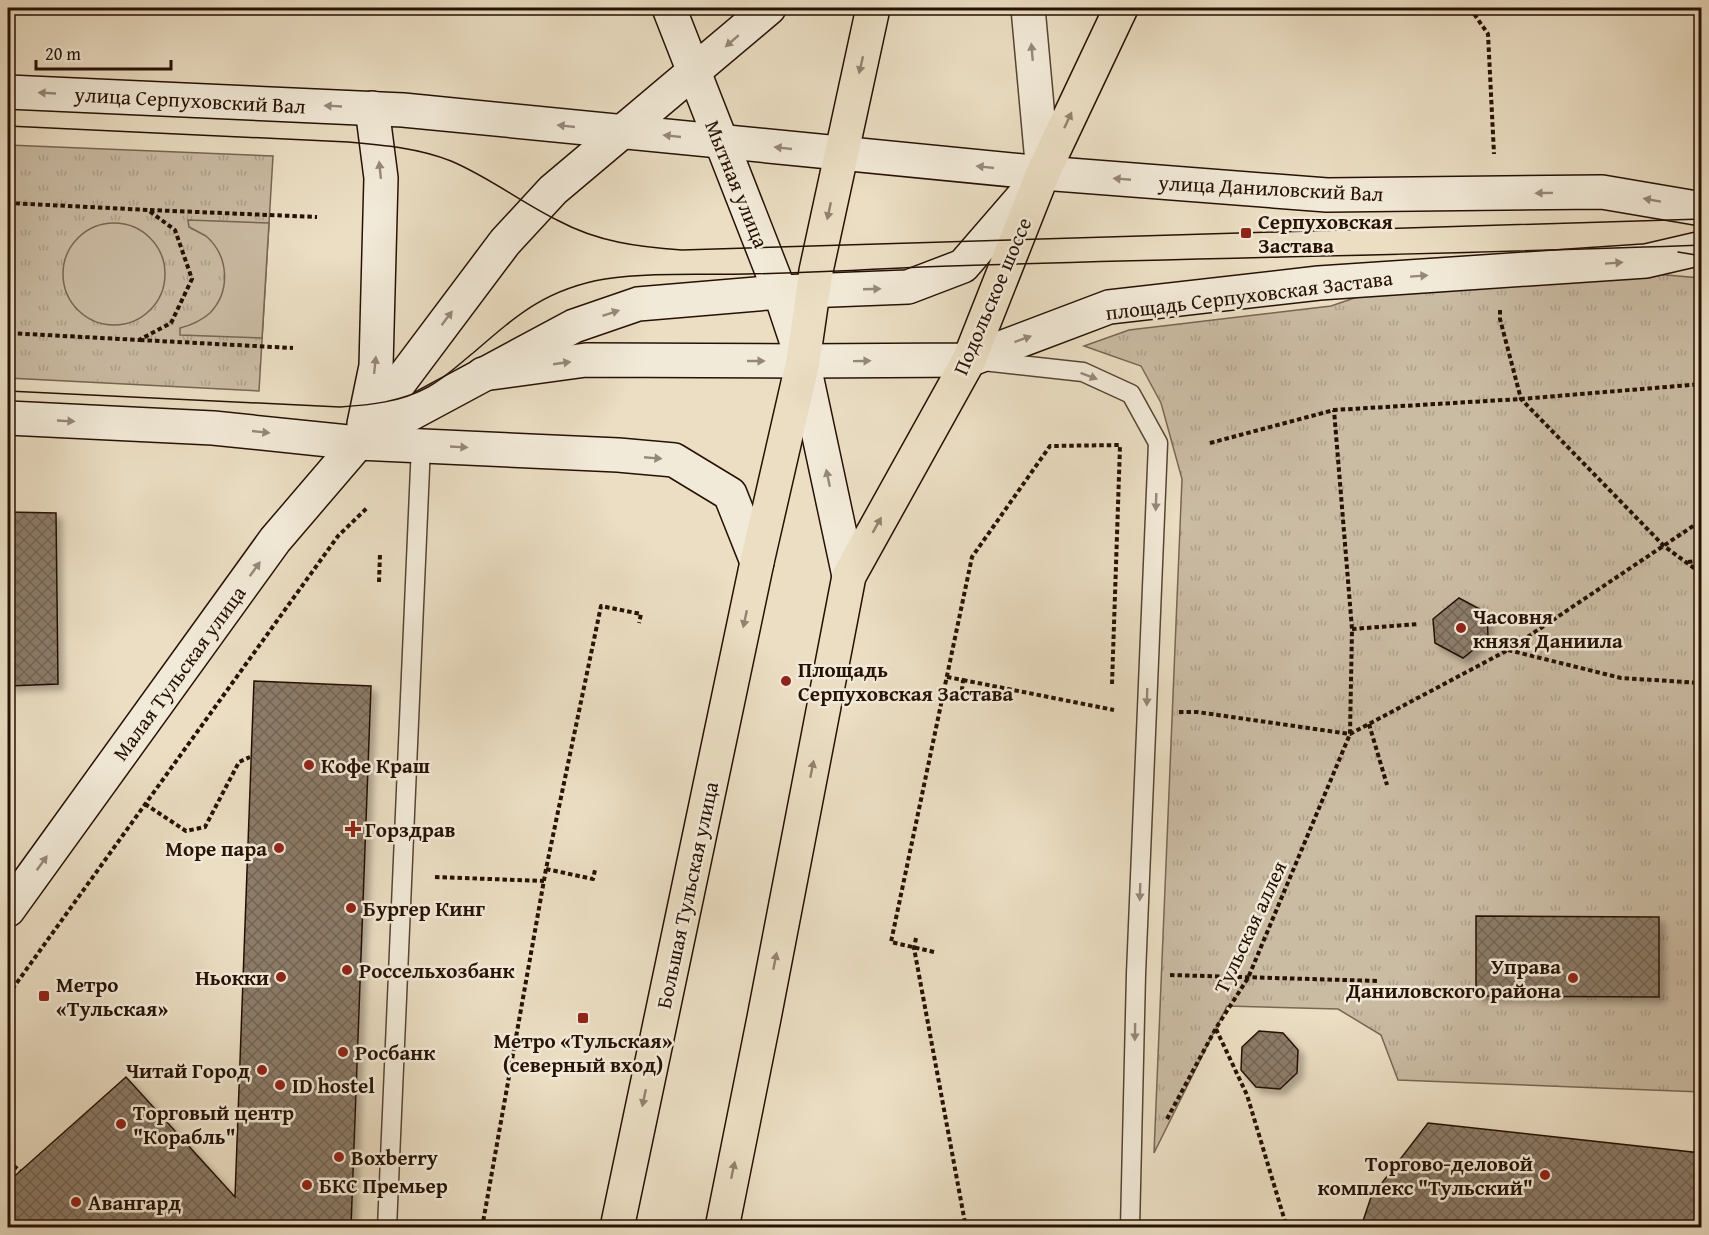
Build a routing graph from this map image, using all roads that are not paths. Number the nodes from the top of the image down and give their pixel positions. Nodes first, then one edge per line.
1 (669, 8) edge
2 (770, 8) edge
3 (873, 8) edge
4 (1028, 8) edge
5 (1120, 8) edge
6 (694, 73) junction
7 (8, 92) edge
8 (372, 108) junction
9 (624, 131) junction
10 (721, 141) junction
11 (841, 153) junction
12 (1043, 173) junction
13 (1701, 209) edge
14 (1701, 248) edge
15 (813, 291) junction
16 (780, 292) junction
17 (969, 360) junction
18 (803, 361) junction
19 (483, 374) junction
20 (8, 418) edge
21 (358, 443) junction
22 (420, 445) junction
23 (758, 562) junction
24 (849, 576) junction
25 (8, 910) edge
26 (387, 1227) edge
27 (617, 1227) edge
28 (722, 1227) edge
29 (1130, 1227) edge

1 - 6 main road, Мытная улица
2 -> 6 main road
3 -> 11 main road
12 -> 4 main road
12 -> 5 main road, Подольское шоссе
6 - 9 main road
6 - 10 main road, Мытная улица
8 -> 7 main road, улица Серпуховский Вал
9 -> 8 main road
21 -> 8 main road
10 -> 9 main road
21 -> 9 main road
11 -> 10 main road
10 - 16 main road, Мытная улица
12 -> 11 main road, улица Даниловский Вал
11 -> 15 main road
13 -> 12 main road, улица Даниловский Вал
15 -> 12 main road, площадь Серпуховская Застава
12 - 17 main road, Подольское шоссе
17 -> 14 main road, площадь Серпуховская Застава
15 - 16 main road, площадь Серпуховская Застава
15 - 18 main road
16 - 18 main road, Мытная улица
19 -> 16 main road, площадь Серпуховская Застава
18 -> 17 main road, площадь Серпуховская Застава
24 -> 17 main road, Подольское шоссе
17 -> 29 lane
19 -> 18 main road, площадь Серпуховская Застава
18 - 23 main road
24 -> 18 main road
19 - 21 main road, площадь Серпуховская Застава
20 -> 21 main road
21 - 22 main road
25 -> 21 main road, Малая Тульская улица
22 -> 23 main road
22 - 26 lane
23 -> 27 main road, Большая Тульская улица
28 -> 24 main road

